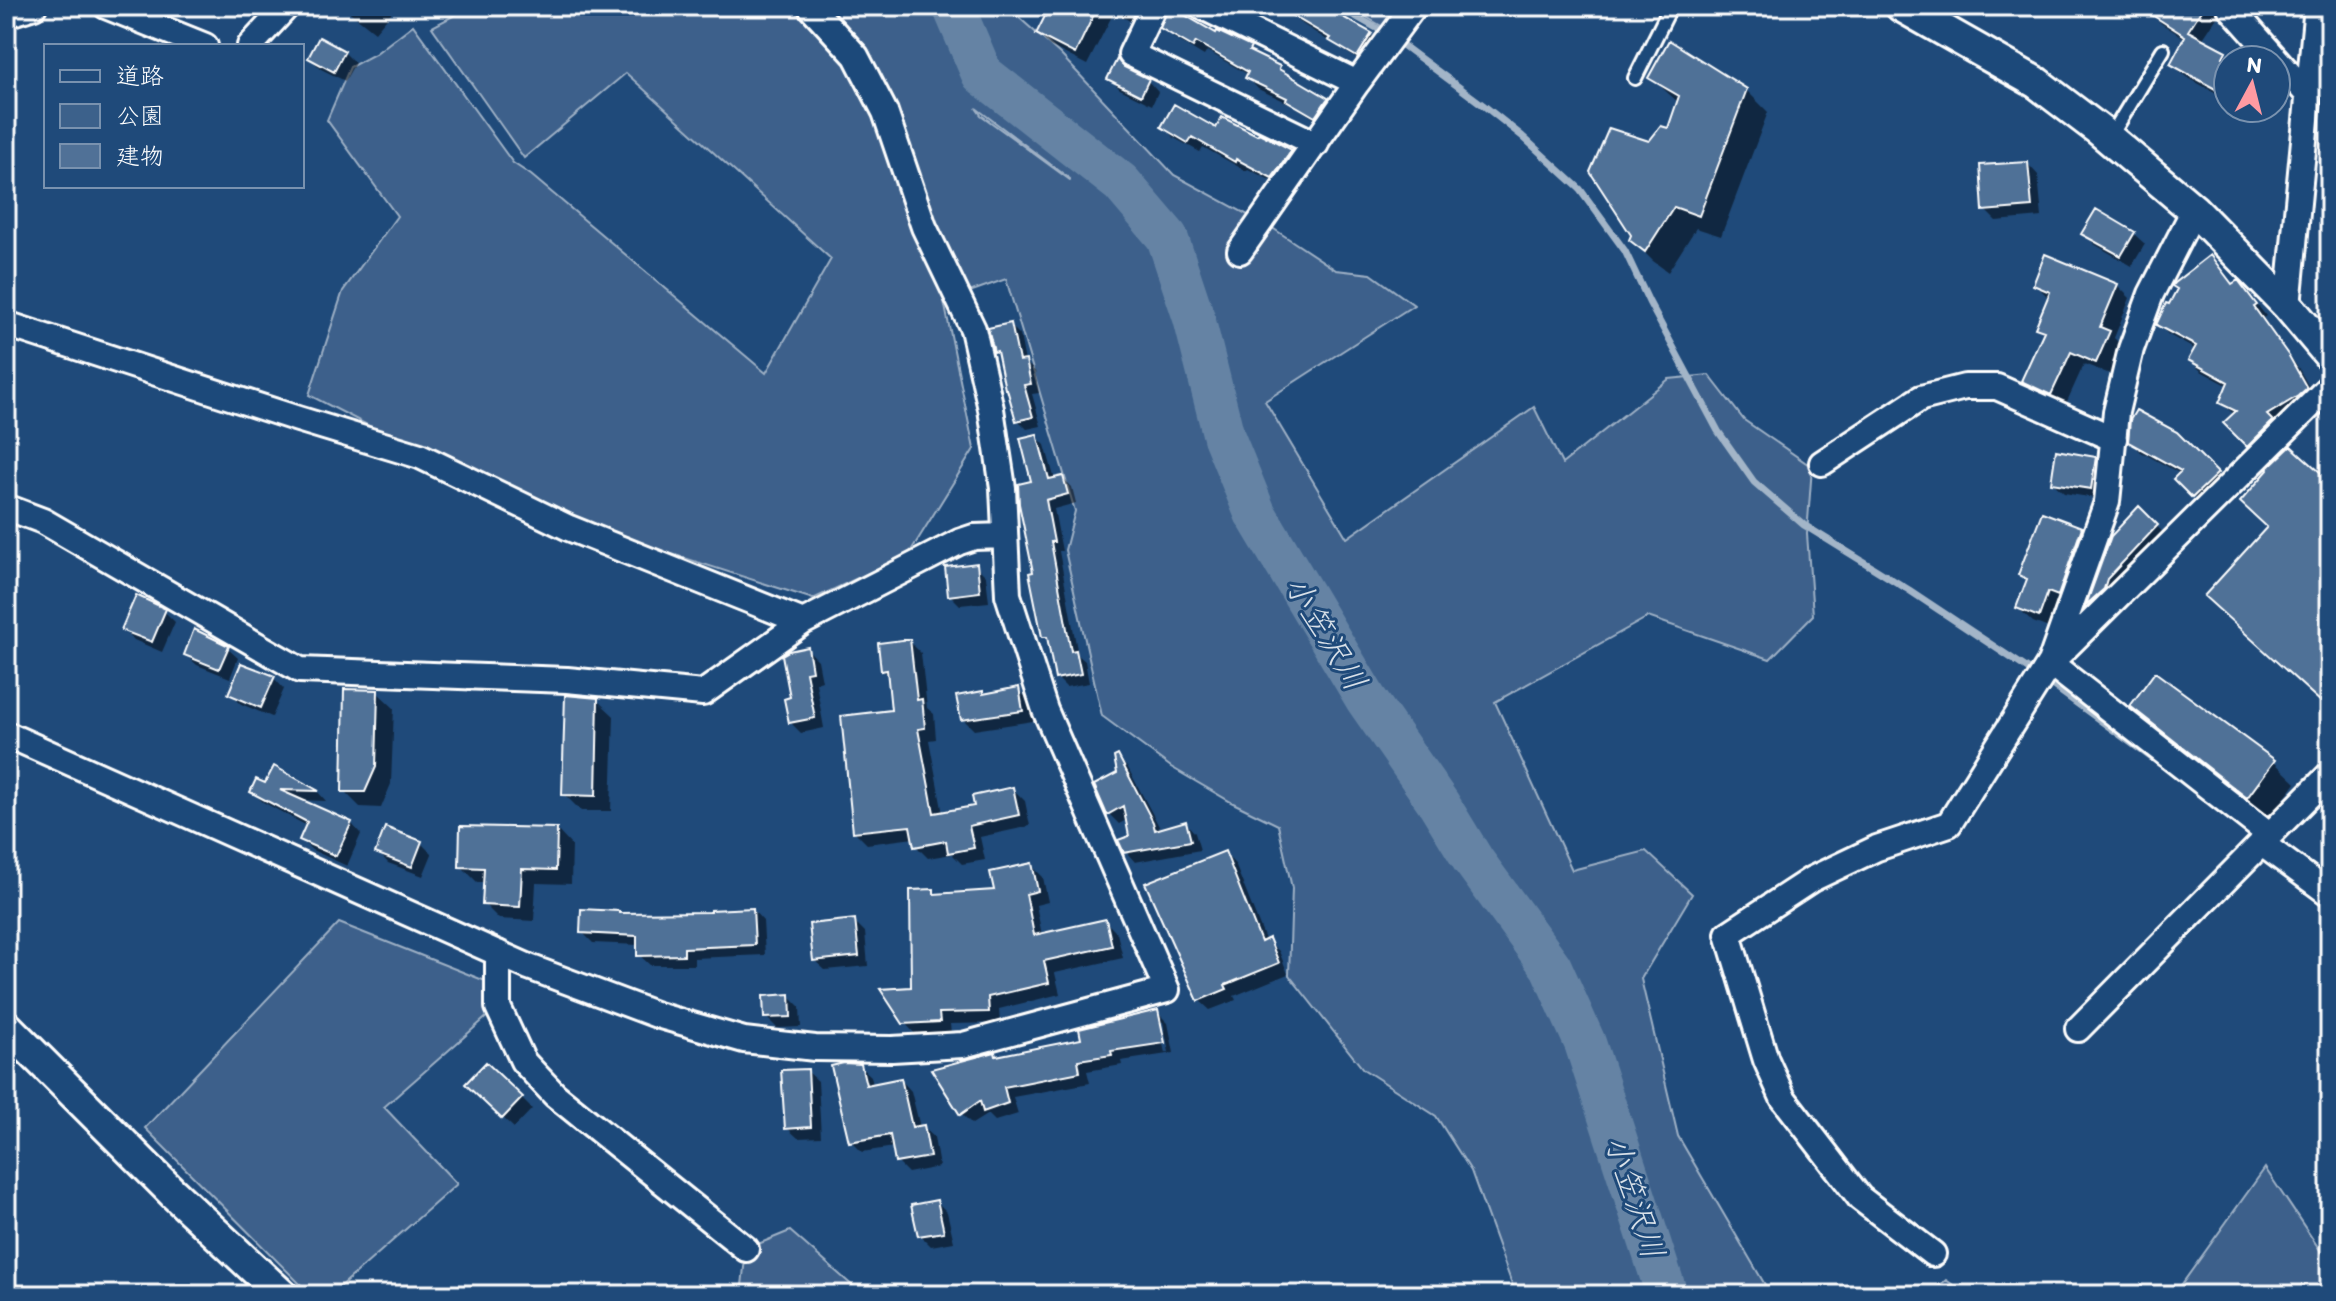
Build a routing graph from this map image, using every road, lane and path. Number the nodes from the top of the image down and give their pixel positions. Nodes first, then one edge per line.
1 (34, 6) edge
2 (110, 6) edge
3 (287, 6) edge
4 (810, 6) edge
5 (1154, 6) edge
6 (1201, 6) edge
7 (1414, 6) edge
8 (1671, 6) edge
9 (1901, 6) edge
10 (2229, 6) edge
11 (2317, 6) edge
12 (6, 15) edge
13 (200, 44) edge
14 (252, 44) edge
15 (2163, 50) dead end
16 (1635, 78) dead end
17 (1357, 83) junction
18 (2309, 96) junction
19 (2109, 139) junction
20 (1316, 144) junction
21 (2194, 210) junction
22 (1240, 251) dead end
23 (2288, 306) junction
24 (6, 324) edge
25 (2330, 356) edge
26 (2330, 386) edge
27 (2114, 439) junction
28 (1822, 463) dead end
29 (6, 507) edge
30 (1005, 536) junction
31 (803, 622) junction
32 (2050, 663) junction
33 (6, 734) edge
34 (2330, 774) edge
35 (2265, 839) junction
36 (2330, 894) edge
37 (498, 953) junction
38 (6, 1026) edge
39 (2078, 1029) dead end
40 (746, 1249) dead end
41 (1933, 1254) dead end
42 (282, 1295) edge

1 - 12 street
2 - 13 street
3 - 14 street
4 - 30 street
5 - 20 street
6 - 17 street
7 - 17 street
8 - 16 lane
9 - 19 street
10 - 18 street
11 - 18 street
15 - 19 lane
17 - 20 street
18 - 23 street
19 - 21 street
20 - 22 street
21 - 23 street
21 - 27 street
23 - 25 street
24 - 31 street
26 - 32 street
27 - 28 street
27 - 32 street
29 - 31 street
30 - 31 street
30 - 37 street
32 - 35 street
32 - 41 street
33 - 37 street
34 - 35 street
35 - 36 street
35 - 39 street
37 - 40 street
38 - 42 street

